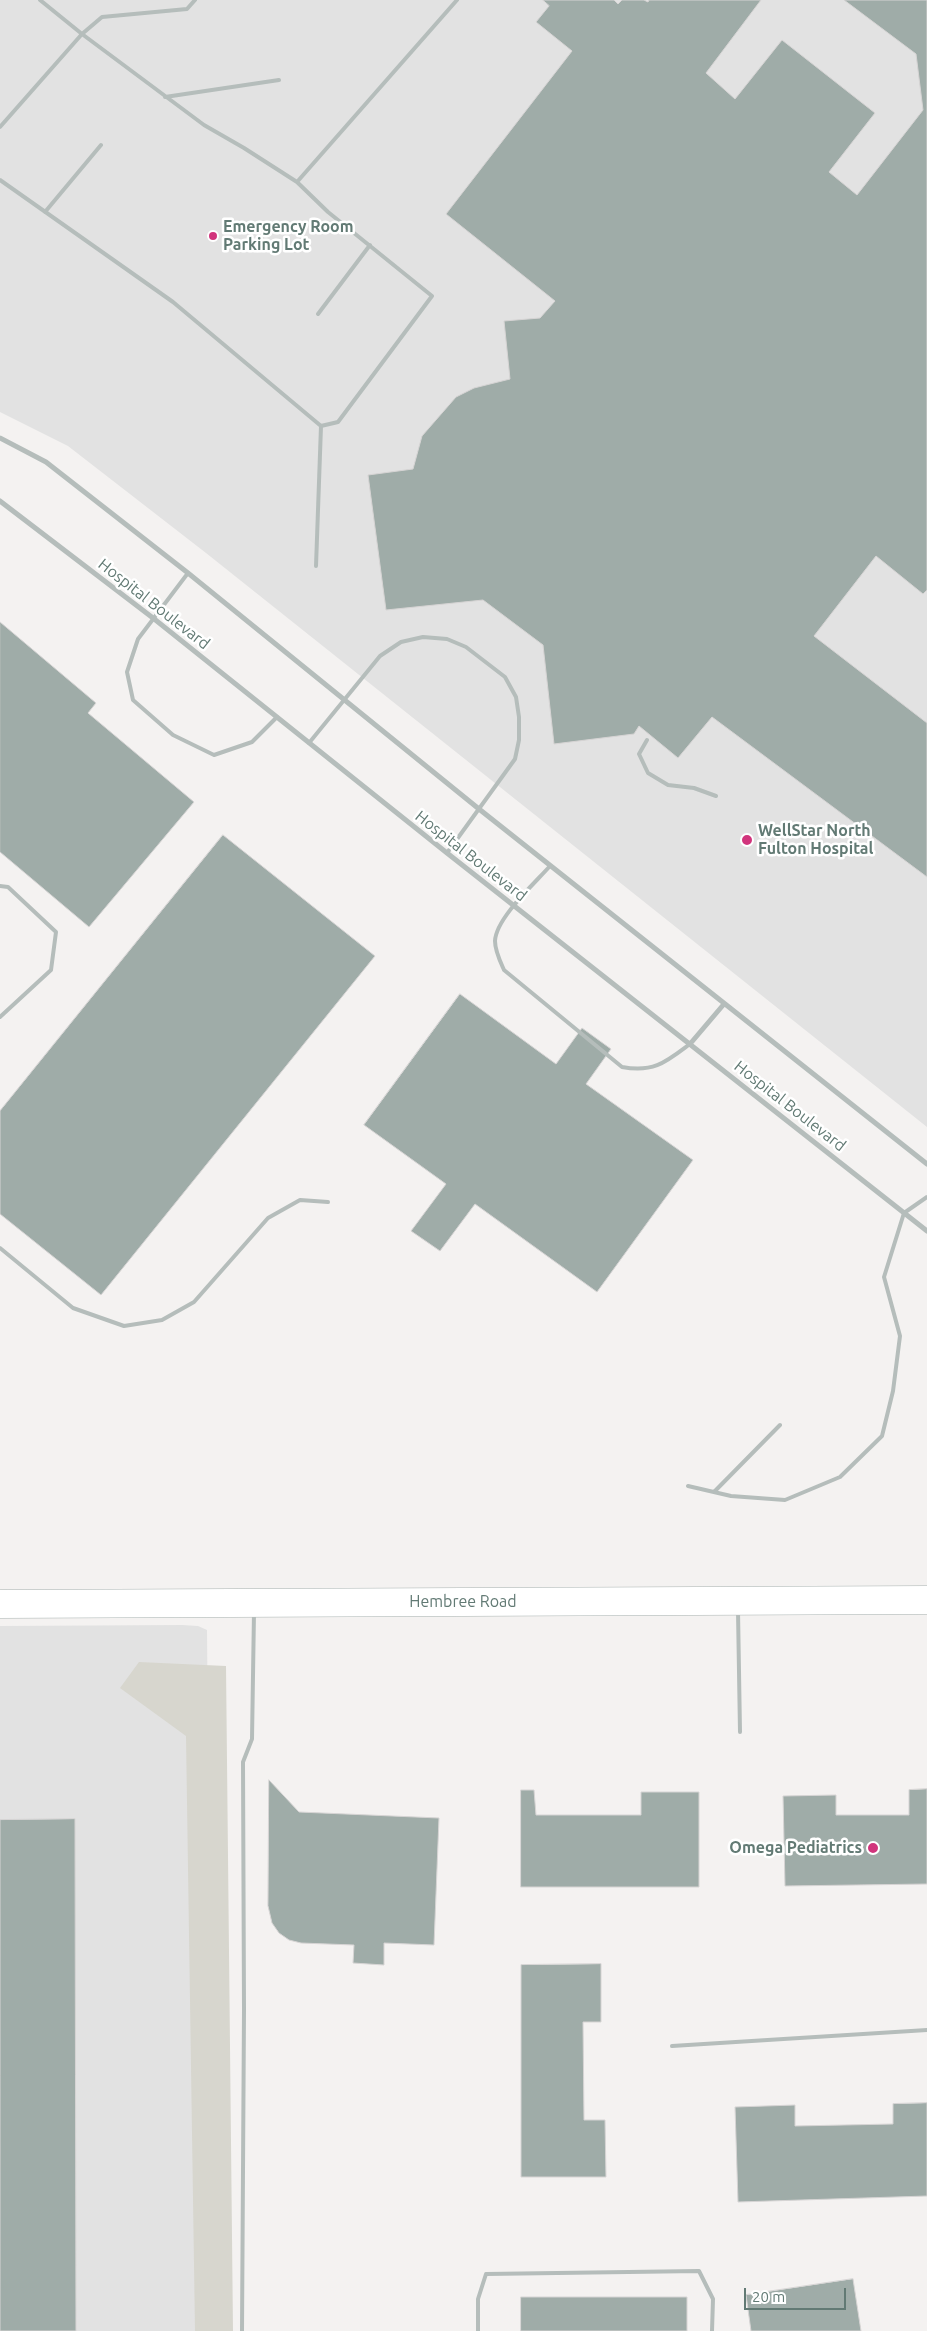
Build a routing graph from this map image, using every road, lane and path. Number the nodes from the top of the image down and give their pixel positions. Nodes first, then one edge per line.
1 (195, 0) edge
2 (457, 0) edge
3 (44, 1) edge
4 (82, 34) junction
5 (279, 80) dead end
6 (165, 97) junction
7 (0, 127) edge
8 (101, 145) dead end
9 (0, 180) edge
10 (297, 182) junction
11 (45, 212) junction
12 (370, 246) junction
13 (318, 314) dead end
14 (320, 426) junction
15 (0, 438) edge
16 (0, 501) edge
17 (316, 566) dead end
18 (188, 573) junction
19 (153, 618) junction
20 (343, 700) junction
21 (277, 717) junction
22 (647, 740) dead end
23 (309, 743) junction
24 (716, 796) dead end
25 (479, 809) junction
26 (446, 853) junction
27 (550, 866) junction
28 (0, 886) edge
29 (514, 906) junction
30 (724, 1004) junction
31 (0, 1017) edge
32 (690, 1044) junction
33 (927, 1164) edge
34 (927, 1197) edge
35 (328, 1202) dead end
36 (904, 1213) junction
37 (927, 1231) edge
38 (0, 1248) edge
39 (780, 1425) dead end
40 (688, 1486) dead end
41 (714, 1492) junction
42 (927, 1600) edge
43 (738, 1601) junction
44 (254, 1602) junction
45 (0, 1604) edge
46 (740, 1732) dead end
47 (927, 2030) edge
48 (672, 2046) dead end
49 (242, 2331) edge
50 (478, 2331) edge
51 (712, 2331) edge

1 - 4 lane
2 - 10 lane
3 - 4 lane
4 - 6 lane
4 - 7 lane
5 - 6 lane
6 - 10 lane
8 - 11 lane
9 - 11 lane
10 - 12 lane
11 - 14 lane
12 - 13 lane
12 - 14 lane
14 - 17 lane
15 - 18 street
16 - 19 street, Hospital Boulevard
18 - 19 lane
18 - 20 street
19 - 21 street, Hospital Boulevard
19 - 21 lane
20 - 23 lane
20 - 25 street
20 - 25 lane
21 - 23 street, Hospital Boulevard
22 - 24 lane
23 - 26 street, Hospital Boulevard
25 - 26 lane
25 - 27 street
26 - 29 street, Hospital Boulevard
27 - 29 lane
27 - 30 street
28 - 31 lane
29 - 32 street, Hospital Boulevard
29 - 32 lane
30 - 32 street
30 - 33 street
32 - 36 street, Hospital Boulevard
34 - 36 lane
35 - 38 lane
36 - 37 street, Hospital Boulevard
36 - 41 lane
39 - 41 lane
40 - 41 lane
42 - 43 street, Hembree Road
43 - 44 street, Hembree Road
43 - 46 lane
44 - 45 street, Hembree Road
44 - 49 lane
47 - 48 lane
50 - 51 lane

